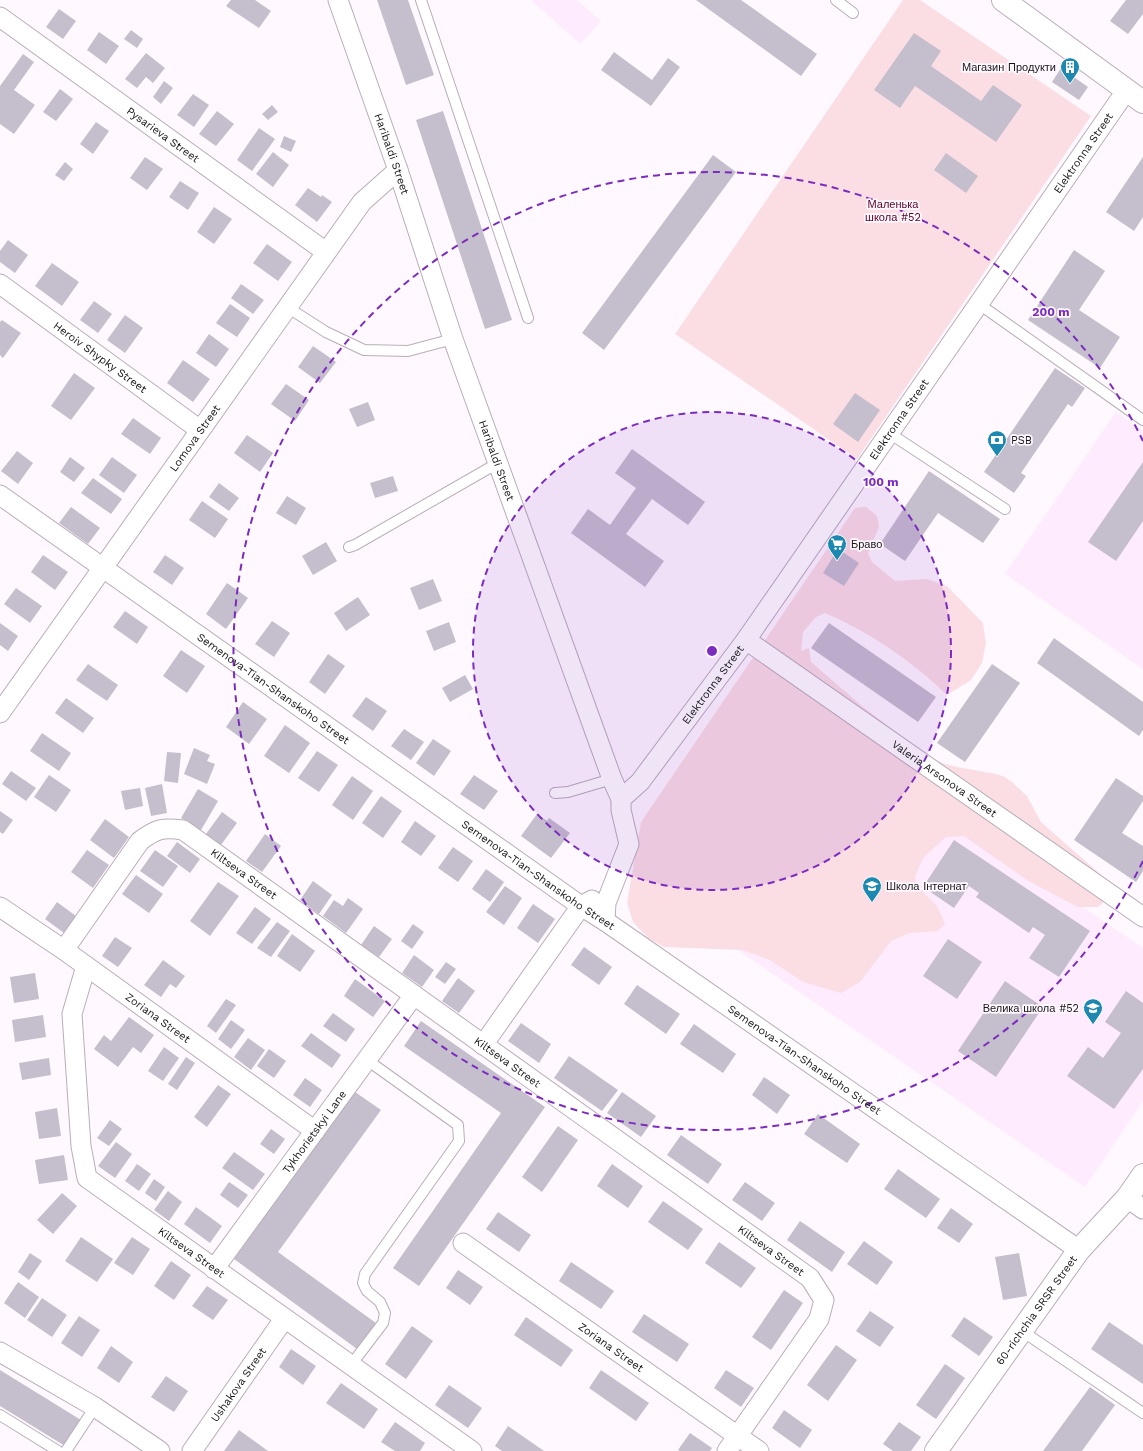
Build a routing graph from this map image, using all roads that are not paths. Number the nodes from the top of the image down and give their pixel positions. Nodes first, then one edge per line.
1 (338, 0) edge
2 (421, 0) edge
3 (836, 0) edge
4 (1003, 0) edge
5 (853, 13) dead end
6 (0, 17) edge
7 (1135, 97) edge
8 (398, 170) junction
9 (326, 252) junction
10 (0, 284) edge
11 (978, 304) junction
12 (287, 307) junction
13 (528, 318) dead end
14 (453, 339) junction
15 (1143, 420) edge
16 (200, 430) junction
17 (889, 433) junction
18 (498, 462) junction
19 (0, 495) edge
20 (1005, 509) dead end
21 (350, 547) dead end
22 (103, 568) junction
23 (746, 640) junction
24 (1, 711) edge
25 (612, 779) junction
26 (555, 793) dead end
27 (621, 799) junction
28 (611, 891) junction
29 (581, 906) junction
30 (0, 907) edge
31 (1143, 917) edge
32 (605, 921) junction
33 (64, 950) junction
34 (86, 966) junction
35 (414, 995) junction
36 (483, 1045) junction
37 (367, 1060) junction
38 (315, 1131) junction
39 (1143, 1175) edge
40 (1135, 1204) edge
41 (463, 1243) dead end
42 (1079, 1250) junction
43 (214, 1269) junction
44 (284, 1318) junction
45 (1022, 1331) junction
46 (0, 1352) edge
47 (351, 1365) junction
48 (95, 1407) junction
49 (1143, 1413) edge
50 (0, 1415) edge
51 (732, 1444) edge
52 (58, 1451) edge
53 (66, 1451) edge
54 (160, 1451) edge
55 (192, 1451) edge
56 (472, 1451) edge
57 (759, 1451) edge
58 (936, 1451) edge

1 - 8 street, Haribaldi Street
2 - 13 lane
3 - 5 lane
4 - 7 street
6 - 9 street, Pysarieva Street
7 - 11 street, Elektronna Street
8 - 9 street, Lomova Street
8 - 14 street, Haribaldi Street
9 - 12 street, Lomova Street
10 - 16 street, Heroiv Shypky Street
11 - 15 lane
11 - 17 street, Elektronna Street
12 - 14 lane
12 - 16 street, Lomova Street
14 - 18 street, Haribaldi Street
16 - 22 street, Lomova Street
17 - 20 lane
17 - 23 street, Elektronna Street
18 - 21 lane
18 - 25 street, Haribaldi Street
19 - 22 street, Semenova-Tian-Shanskoho Street
22 - 24 street, Lomova Street
22 - 29 street, Semenova-Tian-Shanskoho Street
23 - 27 street, Elektronna Street
23 - 31 street, Valeria Arsonova Street
25 - 26 lane
25 - 27 street, Haribaldi Street
27 - 28 street, Haribaldi Street
28 - 29 street
28 - 32 street, Haribaldi Street
29 - 32 street, Semenova-Tian-Shanskoho Street
29 - 36 street
30 - 33 street, Zoriana Street
32 - 42 street, Semenova-Tian-Shanskoho Street
33 - 34 street, Zoriana Street
33 - 35 street, Kiltseva Street
34 - 38 street, Zoriana Street
34 - 43 street, Kiltseva Street
35 - 36 street, Kiltseva Street
35 - 37 street, Tykhorietskyi Lane
36 - 51 street, Kiltseva Street
37 - 38 street, Tykhorietskyi Lane
37 - 47 lane
38 - 43 street, Tykhorietskyi Lane
39 - 40 street, 60-richchia SRSR Street
40 - 42 street, 60-richchia SRSR Street
41 - 51 street, Zoriana Street
42 - 45 street, 60-richchia SRSR Street
43 - 44 street, Kiltseva Street
44 - 47 street, Kiltseva Street
44 - 55 street, Ushakova Street
45 - 49 lane
45 - 58 street, 60-richchia SRSR Street
46 - 48 street
47 - 56 street, Kiltseva Street
48 - 53 lane
48 - 54 street
50 - 52 lane
51 - 57 street, Zoriana Street

